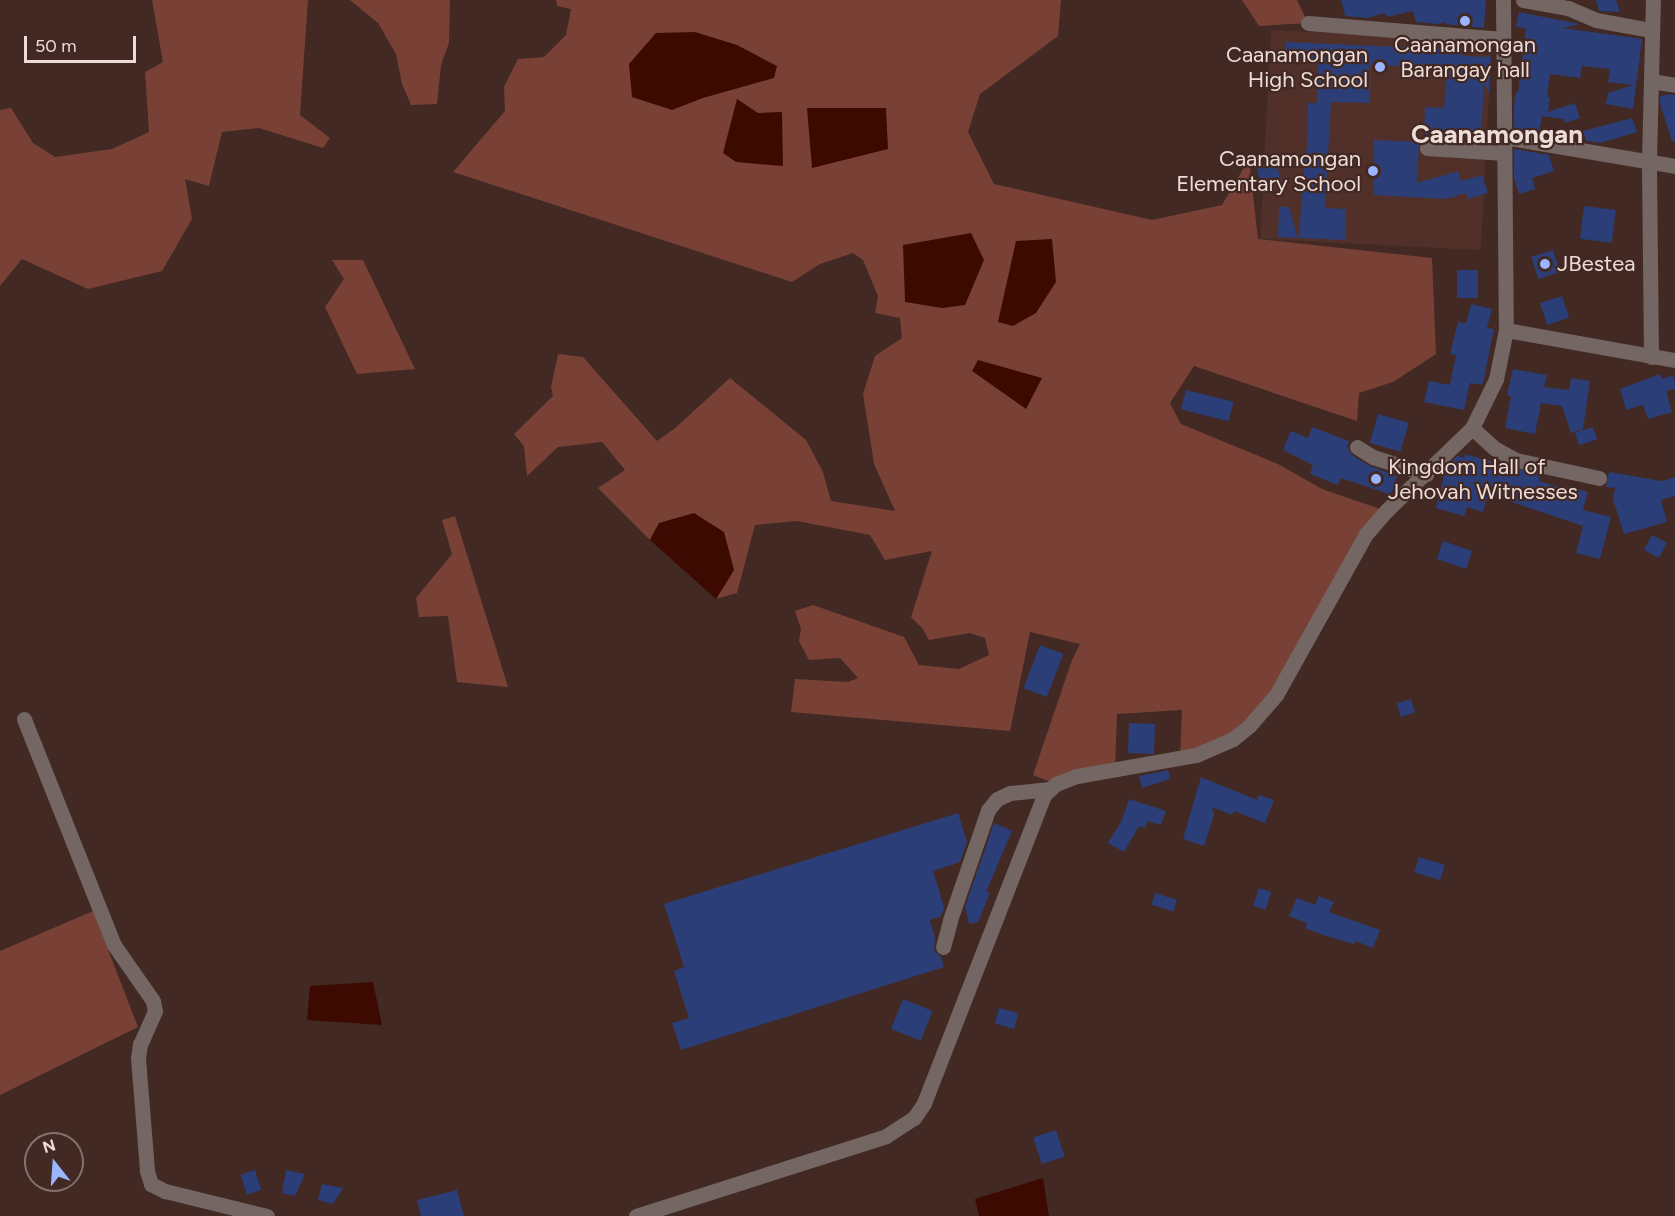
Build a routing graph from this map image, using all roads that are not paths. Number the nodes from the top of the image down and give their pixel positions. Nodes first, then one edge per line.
1 (1503, 0) edge
2 (1523, 0) edge
3 (1653, 0) edge
4 (1308, 22) dead end
5 (1651, 30) junction
6 (1503, 39) junction
7 (1651, 81) junction
8 (1675, 85) edge
9 (1504, 145) junction
10 (1427, 148) dead end
11 (1649, 161) junction
12 (1675, 166) edge
13 (1506, 330) junction
14 (1651, 357) junction
15 (1675, 360) edge
16 (1472, 429) junction
17 (1357, 447) dead end
18 (1426, 474) junction
19 (1599, 478) dead end
20 (24, 719) dead end
21 (1050, 789) junction
22 (943, 947) dead end
23 (267, 1216) edge
24 (636, 1216) edge

1 - 6 street
2 - 5 street
3 - 5 street
4 - 6 street
5 - 7 street
6 - 9 street
7 - 8 street
7 - 11 street
9 - 10 street
9 - 11 street
9 - 13 street
11 - 12 street
11 - 14 street
13 - 14 street
13 - 16 street
14 - 15 street
16 - 18 street
16 - 19 street
17 - 18 street
18 - 21 street
20 - 23 street
21 - 22 street
21 - 24 street

